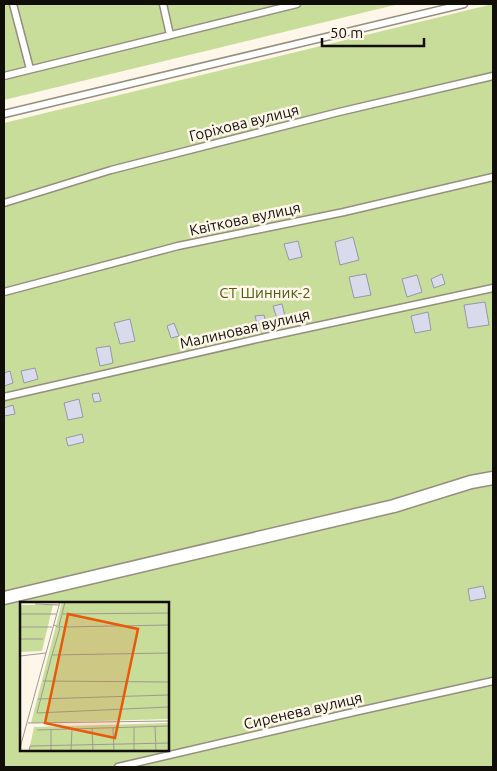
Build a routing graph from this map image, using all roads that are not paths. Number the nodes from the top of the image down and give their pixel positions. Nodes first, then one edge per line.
1 (13, 4) edge
2 (163, 4) edge
3 (298, 4) edge
4 (464, 4) edge
5 (170, 35) junction
6 (30, 69) junction
7 (4, 76) edge
8 (493, 76) edge
9 (4, 114) edge
10 (493, 176) edge
11 (4, 203) edge
12 (493, 288) edge
13 (4, 292) edge
14 (4, 397) edge
15 (493, 478) edge
16 (4, 598) edge
17 (493, 681) edge
18 (118, 767) edge

1 - 6 lane
2 - 5 lane
3 - 5 lane
4 - 9 lane
5 - 6 lane
6 - 7 lane
8 - 11 lane, Горіхова вулиця
10 - 13 lane, Квіткова вулиця
12 - 14 lane, Малиновая вулиця
15 - 16 street
17 - 18 lane, Сиренева вулиця

